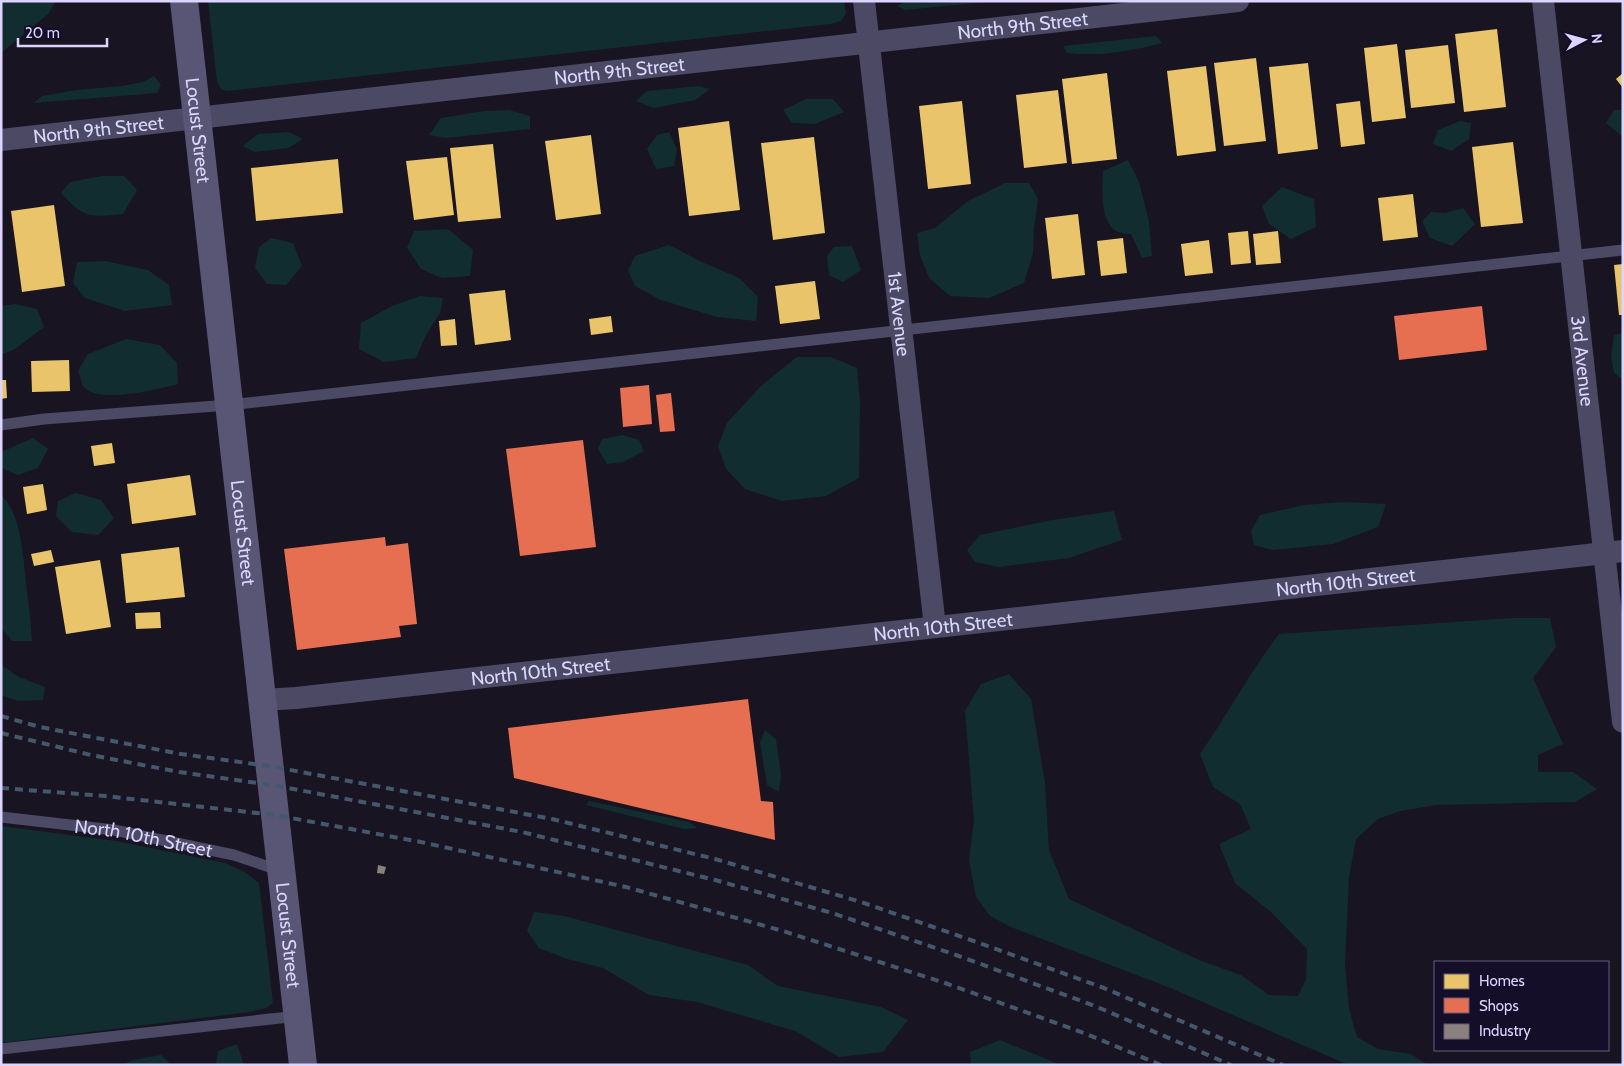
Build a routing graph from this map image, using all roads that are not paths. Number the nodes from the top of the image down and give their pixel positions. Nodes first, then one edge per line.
1 (184, 1) edge
2 (864, 1) edge
3 (1238, 1) edge
4 (1543, 1) edge
5 (869, 43) junction
6 (197, 118) junction
7 (1, 140) edge
8 (1623, 250) edge
9 (1571, 256) junction
10 (901, 329) junction
11 (229, 405) junction
12 (1, 425) edge
13 (1613, 552) edge
14 (935, 627) junction
15 (262, 700) junction
16 (1623, 722) edge
17 (1, 817) edge
18 (282, 872) junction
19 (298, 1016) junction
20 (1, 1049) edge
21 (303, 1065) edge

1 - 6 street, Locust Street
2 - 5 street, 1st Avenue
3 - 5 street, North 9th Street
4 - 9 street, 3rd Avenue
5 - 6 street, North 9th Street
5 - 10 street, 1st Avenue
6 - 7 street, North 9th Street
6 - 11 street, Locust Street
8 - 9 lane
9 - 10 lane
9 - 13 street, 3rd Avenue
10 - 11 lane
10 - 14 street, 1st Avenue
11 - 12 lane
11 - 15 street, Locust Street
13 - 14 street, North 10th Street
13 - 16 street, 3rd Avenue
14 - 15 street, North 10th Street
15 - 18 street, Locust Street
17 - 18 lane, North 10th Street
18 - 19 street, Locust Street
19 - 20 lane
19 - 21 street, Locust Street

